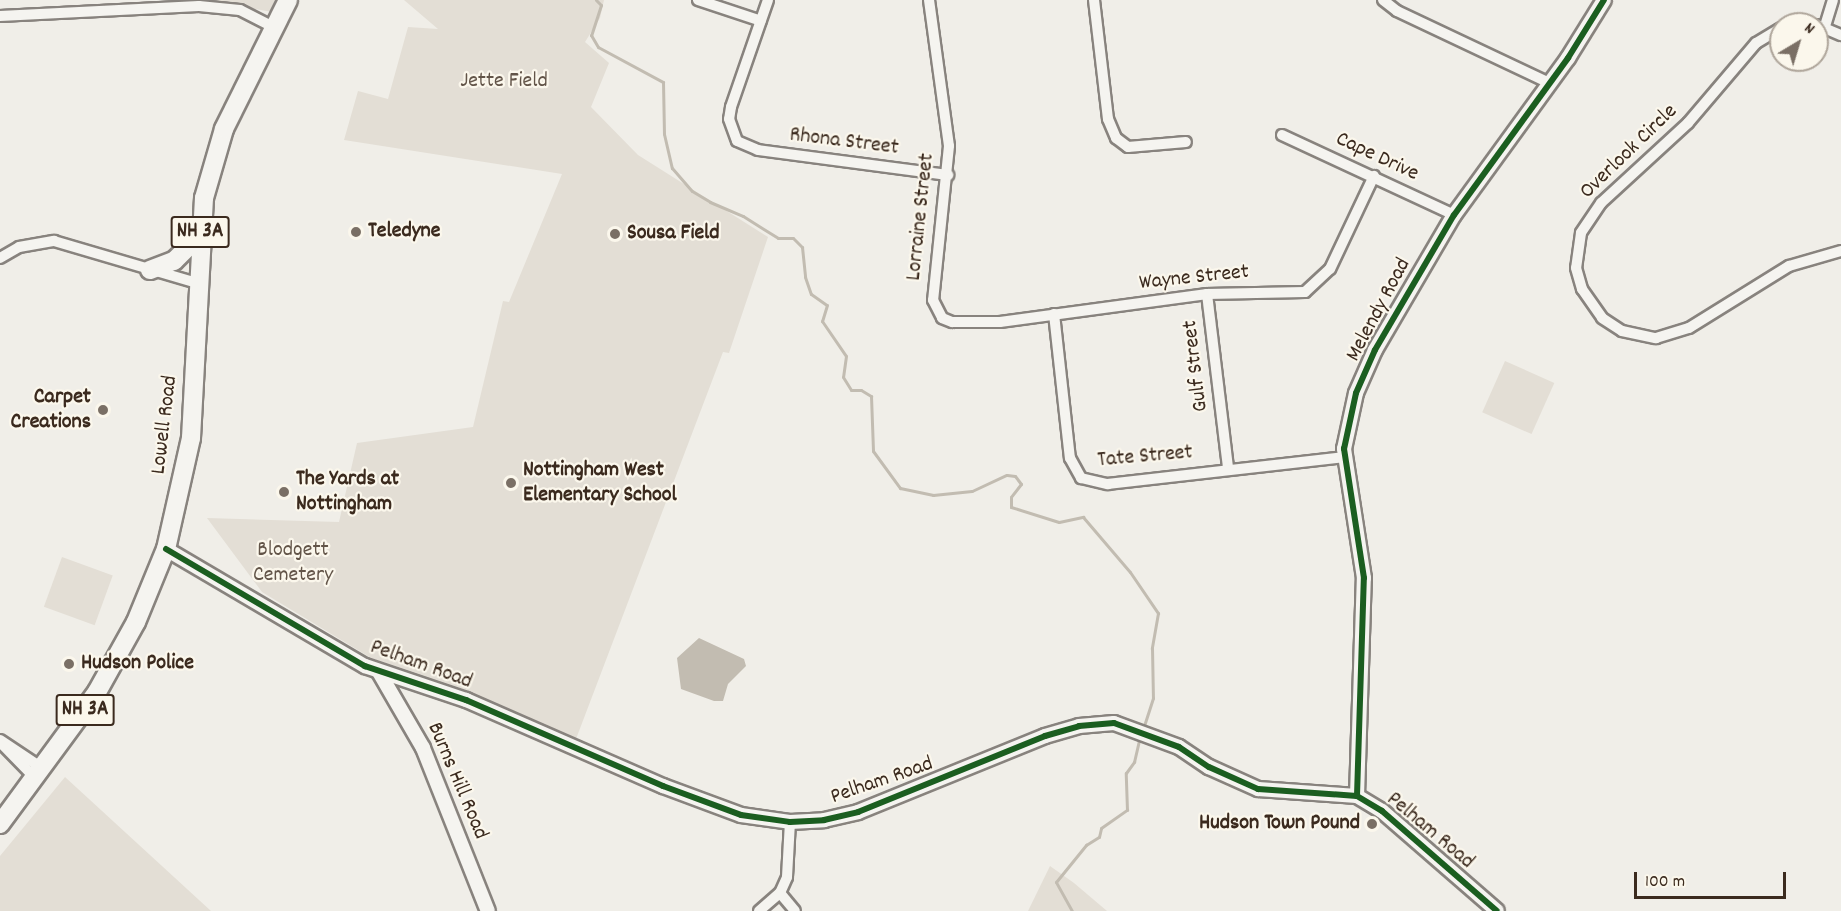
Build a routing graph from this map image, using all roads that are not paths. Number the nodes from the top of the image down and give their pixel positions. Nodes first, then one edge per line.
1 (288, 0) edge
2 (698, 0) edge
3 (768, 0) edge
4 (929, 0) edge
5 (1094, 0) edge
6 (1383, 0) edge
7 (1604, 0) edge
8 (97, 5) edge
9 (0, 16) edge
10 (761, 21) junction
11 (275, 28) junction
12 (1769, 35) edge
13 (1549, 83) junction
14 (1282, 135) dead end
15 (1186, 142) dead end
16 (948, 175) junction
17 (1374, 177) junction
18 (1454, 215) junction
19 (200, 235) junction
20 (1841, 251) edge
21 (0, 258) edge
22 (150, 270) junction
23 (197, 283) junction
24 (1207, 294) junction
25 (1054, 314) junction
26 (952, 322) joint
27 (1344, 457) junction
28 (1228, 468) junction
29 (166, 549) junction
30 (379, 672) junction
31 (0, 741) edge
32 (39, 772) junction
33 (1357, 796) junction
34 (790, 822) junction
35 (0, 824) edge
36 (780, 893) junction
37 (488, 911) edge
38 (759, 911) edge
39 (795, 911) edge
40 (1497, 911) edge

1 - 11 main road, Lowell Road / NH 3A
2 - 10 street
3 - 10 street
4 - 16 street, Lorraine Street
5 - 15 street
6 - 13 street
7 - 13 street, Melendy Road
8 - 9 street
8 - 11 street
10 - 16 street, Rhona Street
11 - 19 main road, Lowell Road / NH 3A
12 - 20 street, Overlook Circle
13 - 18 street, Melendy Road
14 - 17 street, Cape Drive
16 - 26 street, Lorraine Street
17 - 18 street, Cape Drive
17 - 24 street, Wayne Street
18 - 27 street, Melendy Road
19 - 22 main road
19 - 23 main road, Lowell Road / NH 3A
21 - 22 street
22 - 23 street
23 - 29 main road, Lowell Road / NH 3A
24 - 25 street, Wayne Street
24 - 28 street, Gulf Street
25 - 26 street, Wayne Street
25 - 28 street, Tate Street
27 - 28 street, Tate Street
27 - 33 street, Melendy Road
29 - 30 street, Pelham Road
29 - 32 main road, Lowell Road / NH 3A
30 - 34 street, Pelham Road
30 - 37 street, Burns Hill Road
31 - 32 street
32 - 35 main road, Lowell Road / NH 3A
33 - 34 street, Pelham Road
33 - 40 street, Pelham Road
34 - 36 street
36 - 38 street
36 - 39 street

